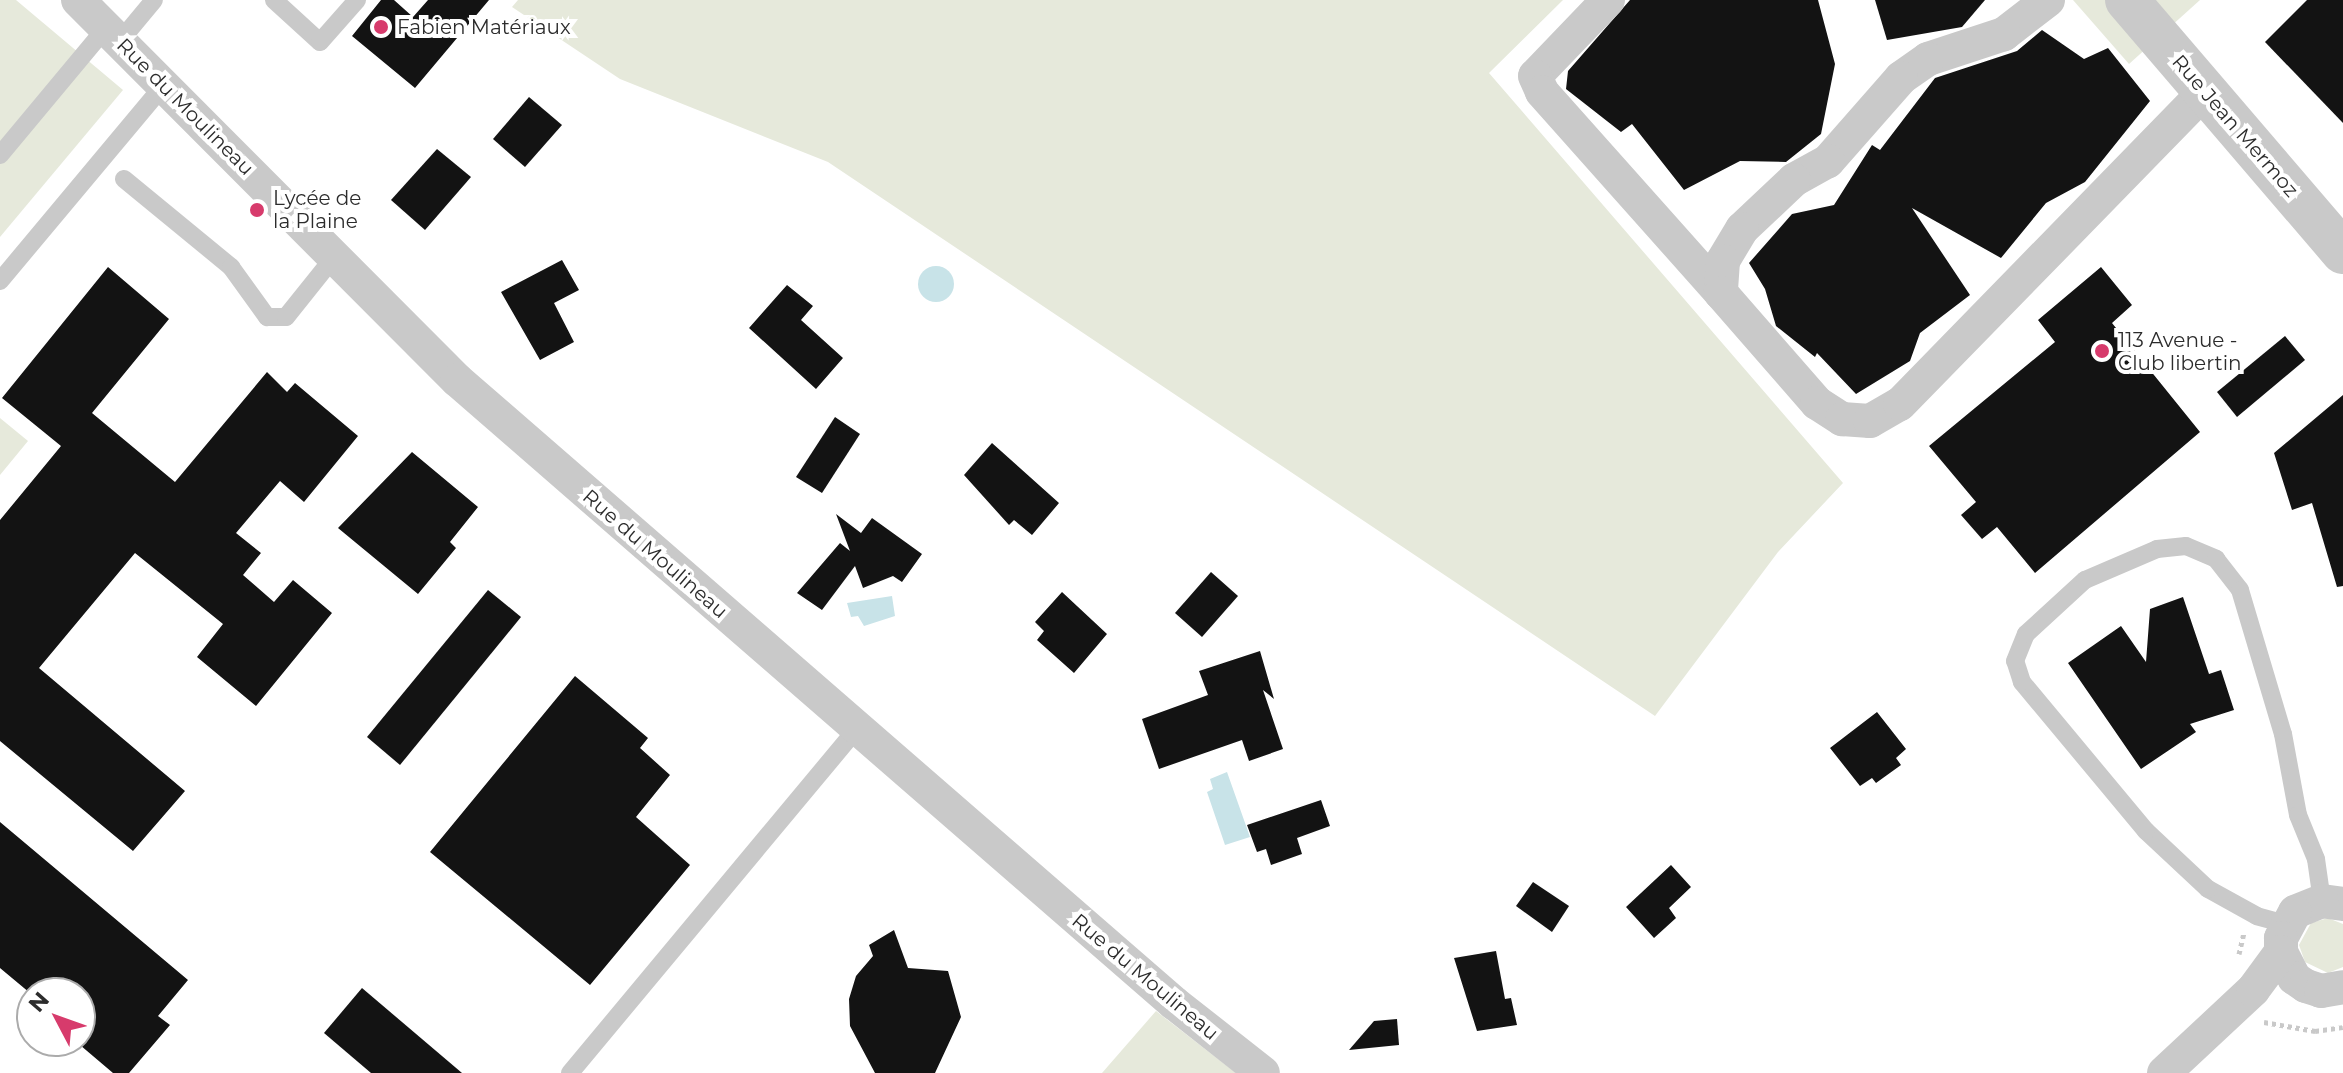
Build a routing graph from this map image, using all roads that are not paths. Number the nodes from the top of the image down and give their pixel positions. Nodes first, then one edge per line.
1 (78, 0) edge
2 (154, 0) edge
3 (274, 0) edge
4 (357, 0) edge
5 (1608, 0) edge
6 (2048, 0) edge
7 (2127, 0) edge
8 (113, 34) junction
9 (164, 85) junction
10 (2205, 91) junction
11 (0, 155) edge
12 (124, 179) dead end
13 (2343, 252) edge
14 (334, 257) junction
15 (0, 281) edge
16 (1721, 293) junction
17 (857, 728) junction
18 (2332, 902) edge
19 (2284, 938) junction
20 (2332, 990) edge
21 (2229, 1014) junction
22 (570, 1073) edge
23 (1263, 1073) edge
24 (2164, 1073) edge

1 - 8 street, Rue du Moulineau
2 - 8 lane
3 - 4 lane
5 - 16 street
6 - 16 street
7 - 10 street, Rue Jean Mermoz
8 - 9 street, Rue du Moulineau
8 - 11 lane
9 - 14 street, Rue du Moulineau
9 - 15 lane
10 - 13 street, Rue Jean Mermoz
10 - 16 street
12 - 14 lane
14 - 17 street, Rue du Moulineau
17 - 22 lane
17 - 23 street, Rue du Moulineau
18 - 19 street
18 - 19 lane
19 - 20 street
19 - 21 street
20 - 21 street
21 - 24 street

